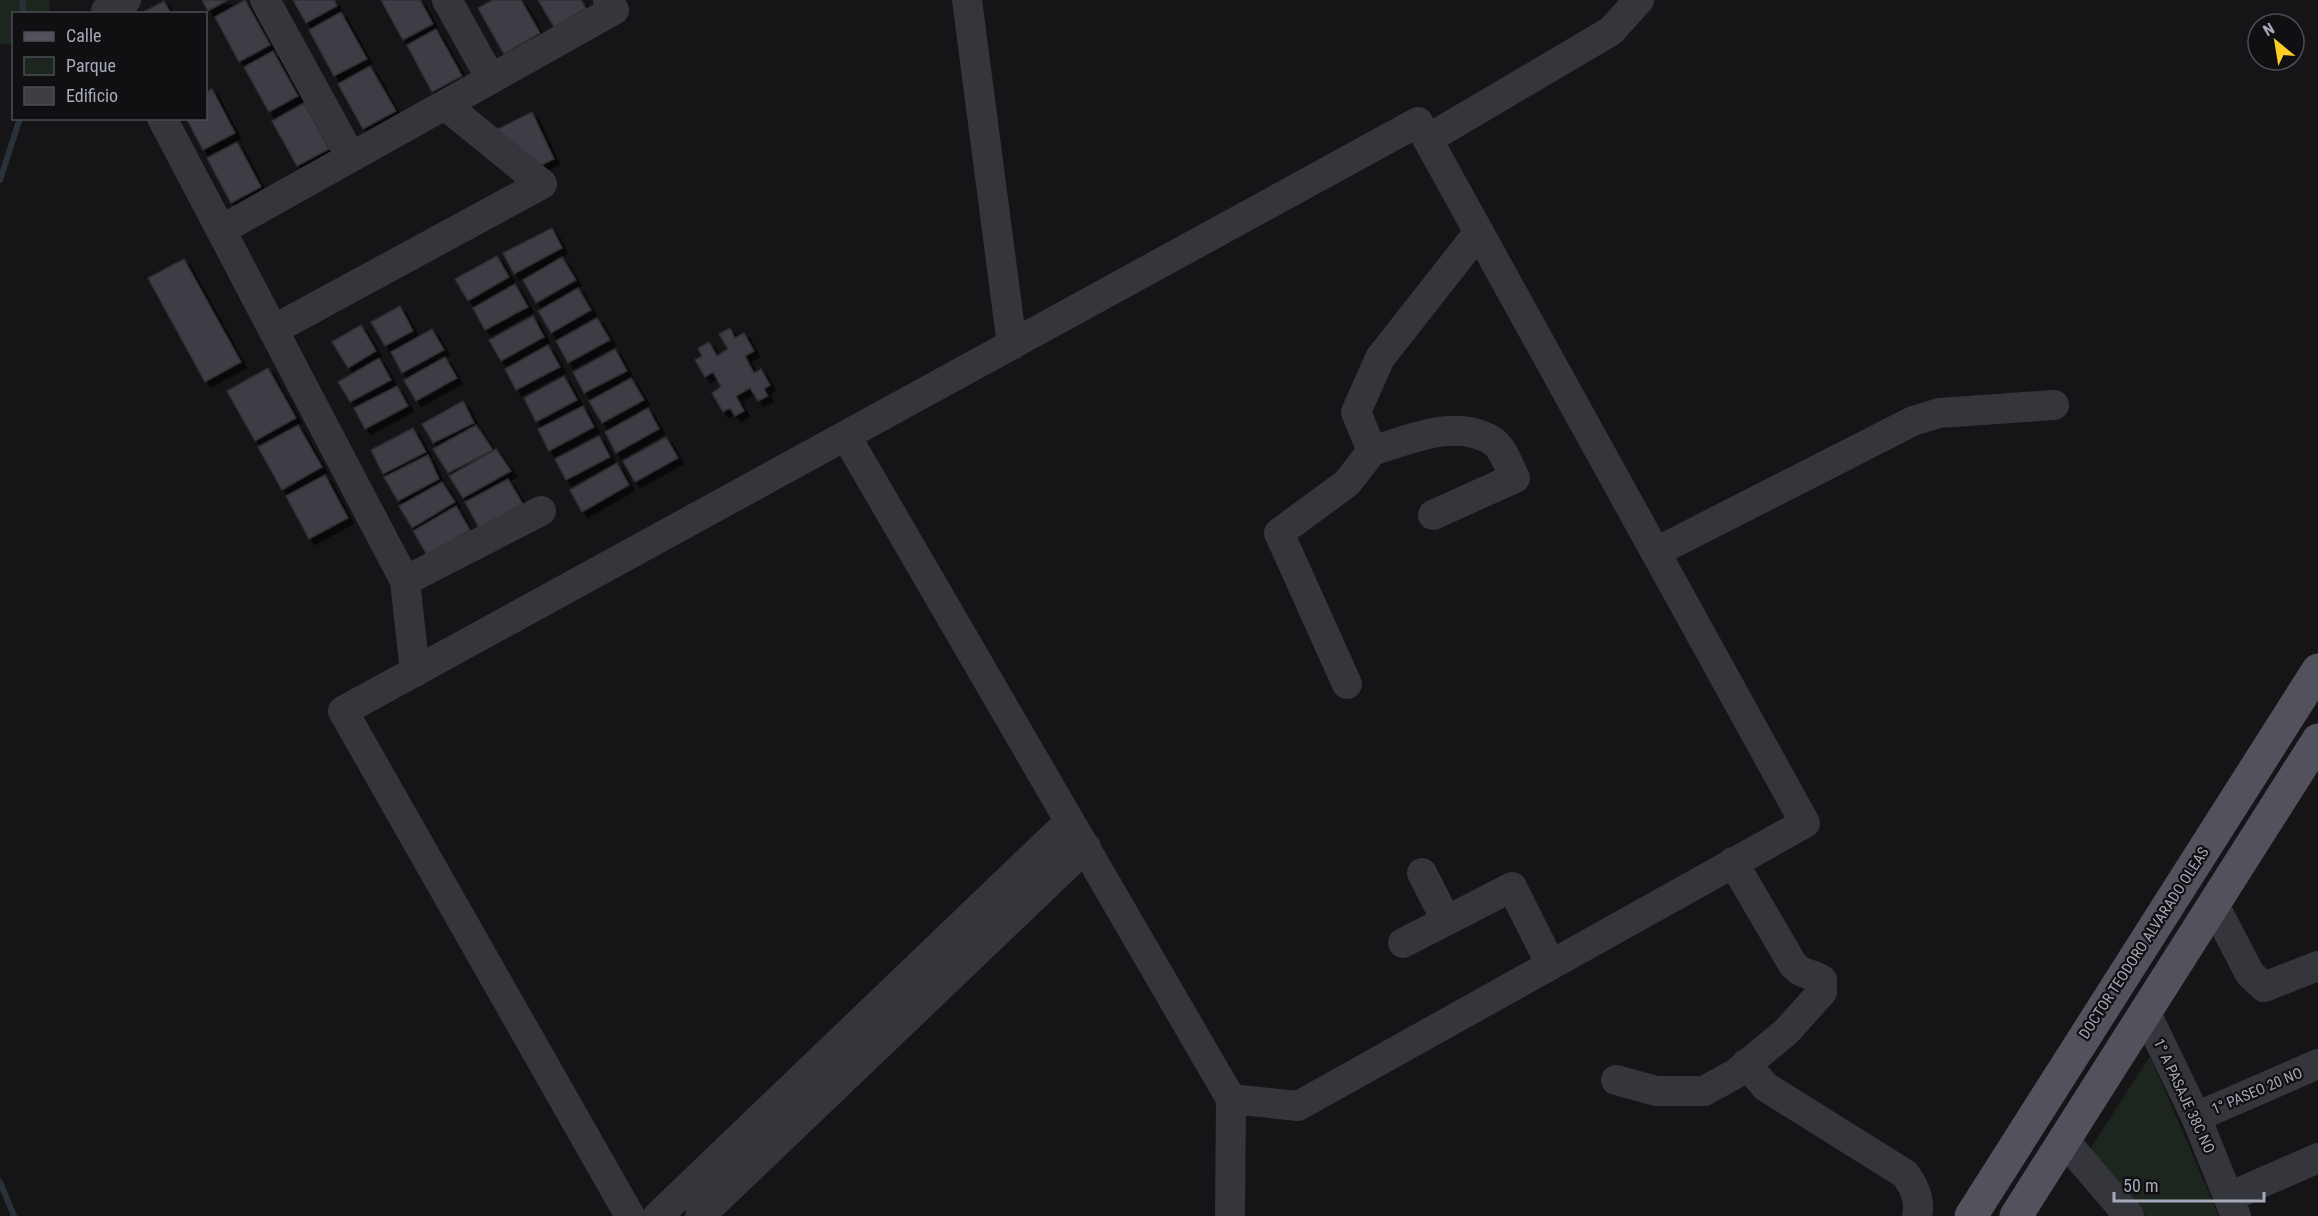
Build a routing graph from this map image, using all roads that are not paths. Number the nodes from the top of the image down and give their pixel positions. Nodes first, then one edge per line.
1 (126, 0) edge
2 (265, 0) edge
3 (447, 0) edge
4 (608, 0) edge
5 (967, 0) edge
6 (1640, 0) edge
7 (106, 12) edge
8 (491, 79) junction
9 (445, 105) junction
10 (163, 120) edge
11 (1428, 139) junction
12 (351, 157) junction
13 (221, 230) junction
14 (1479, 232) junction
15 (273, 330) junction
16 (1012, 345) junction
17 (2054, 405) dead end
18 (846, 436) junction
19 (1372, 451) junction
20 (542, 511) dead end
21 (1434, 515) dead end
22 (1656, 552) junction
23 (405, 581) junction
24 (2318, 670) edge
25 (415, 672) junction
26 (1347, 684) dead end
27 (2318, 740) edge
28 (1069, 822) junction
29 (1086, 847) junction
30 (1733, 862) junction
31 (1422, 873) dead end
32 (2214, 905) junction
33 (1446, 920) junction
34 (1403, 943) dead end
35 (1551, 965) junction
36 (2318, 966) edge
37 (2145, 1011) junction
38 (1746, 1064) junction
39 (2318, 1064) edge
40 (1616, 1080) dead end
41 (1231, 1099) junction
42 (2196, 1117) junction
43 (2063, 1139) junction
44 (2318, 1158) edge
45 (2232, 1207) edge
46 (630, 1216) edge
47 (658, 1216) edge
48 (700, 1216) edge
49 (1230, 1216) edge
50 (1917, 1216) edge
51 (1971, 1216) edge
52 (2016, 1216) edge
53 (2129, 1216) edge

1 - 7 street
2 - 12 street
3 - 8 street
4 - 8 street
5 - 16 street
6 - 11 street
8 - 9 street
9 - 12 street
9 - 15 street
10 - 13 street
11 - 14 street
11 - 16 street
12 - 13 street
13 - 15 street
14 - 19 street
14 - 22 street
15 - 23 street
16 - 18 street
17 - 22 street
18 - 25 street
18 - 28 street
19 - 21 street
19 - 26 street
20 - 23 street
22 - 30 street
23 - 25 street
24 - 51 main road, DOCTOR TEODORO ALVARADO OLEAS
25 - 46 street
27 - 32 main road
28 - 29 street
28 - 47 street
29 - 41 street
29 - 48 street
30 - 35 street
30 - 38 street
31 - 33 street
32 - 36 street
32 - 37 main road
33 - 34 street
33 - 35 street
35 - 41 street
37 - 42 street, 1° A PASAJE 38C NO
37 - 43 main road
38 - 40 street
38 - 50 street
39 - 42 street, 1° PASEO 20 NO
41 - 49 street
42 - 45 street, 1° A PASAJE 38C NO
43 - 52 main road
43 - 53 street
44 - 45 street

